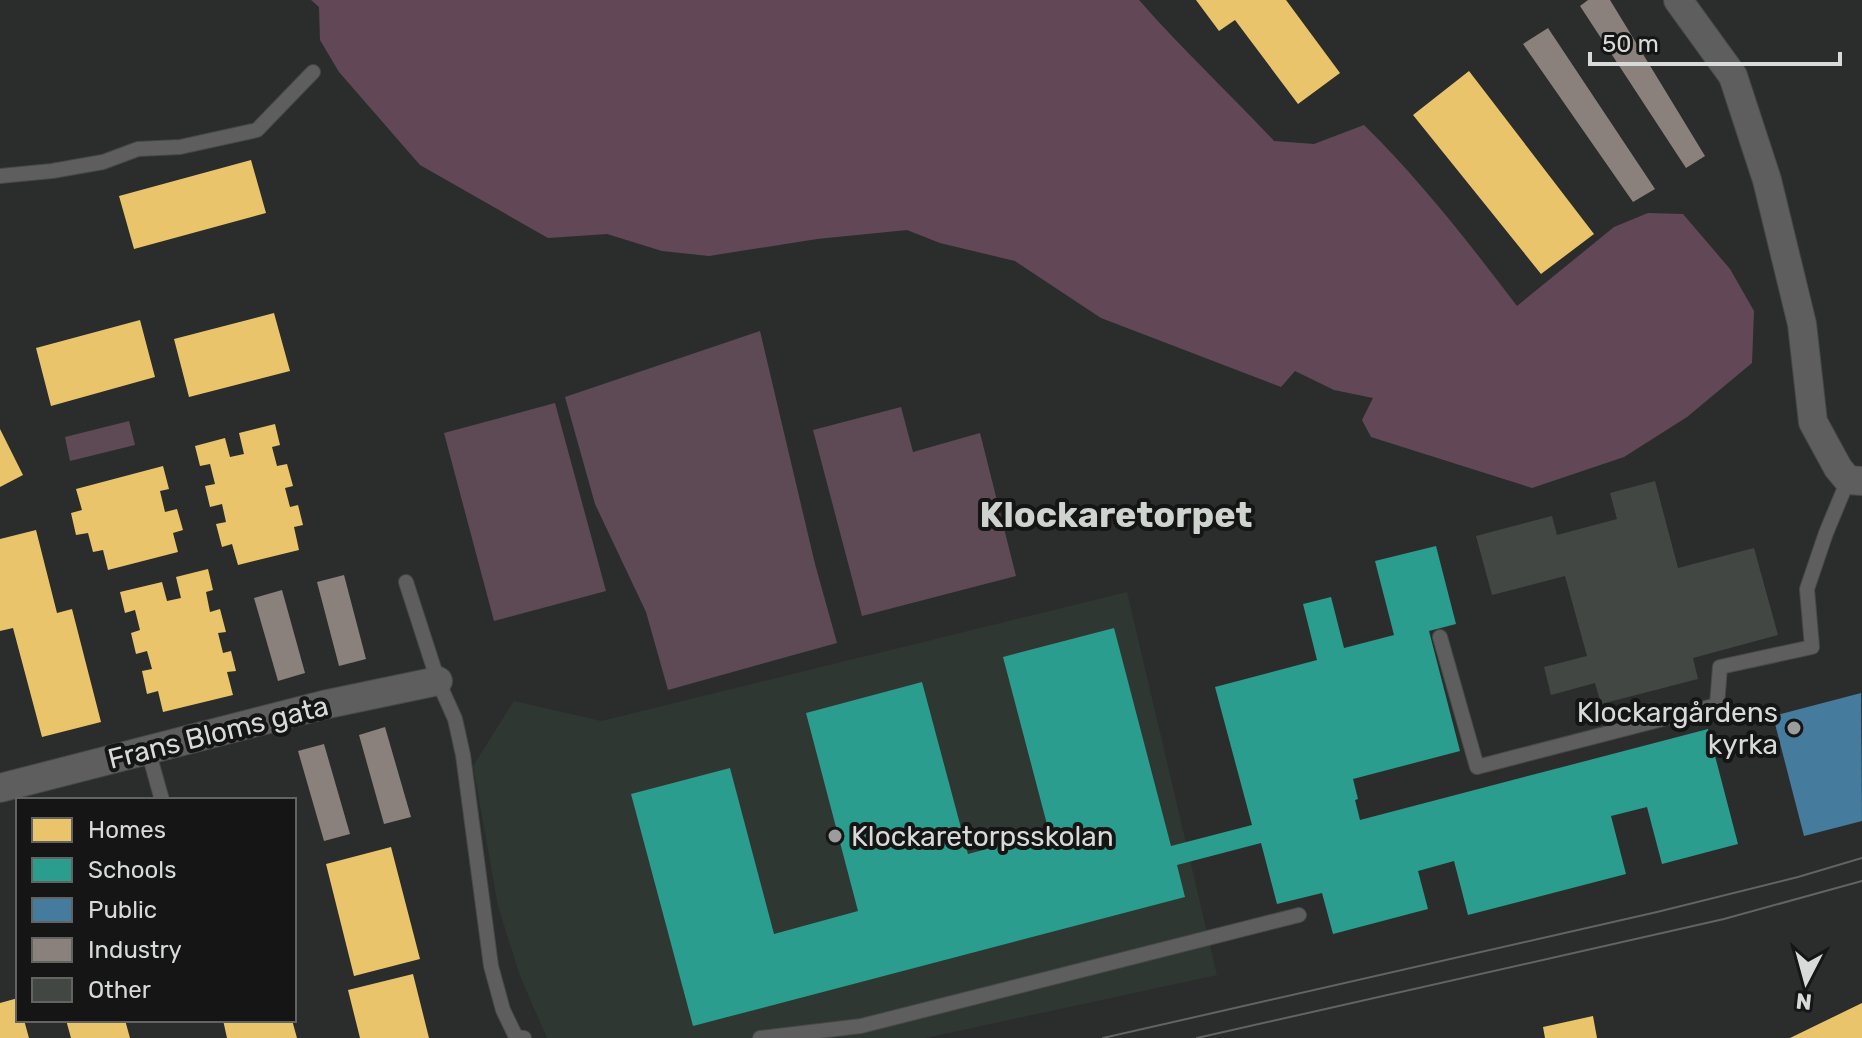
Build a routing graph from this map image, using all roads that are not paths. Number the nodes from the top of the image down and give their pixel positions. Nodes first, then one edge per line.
1 (1678, 0) edge
2 (313, 72) dead end
3 (0, 176) edge
4 (1855, 481) edge
5 (406, 582) dead end
6 (1440, 637) dead end
7 (438, 681) junction
8 (148, 750) junction
9 (0, 788) edge
10 (161, 798) edge
11 (1299, 915) dead end
12 (524, 1038) edge
13 (760, 1038) edge

1 - 4 street
2 - 3 lane
4 - 6 lane
5 - 7 lane
7 - 8 street, Frans Bloms gata
7 - 12 lane
8 - 9 street, Frans Bloms gata
8 - 10 lane
11 - 13 lane

